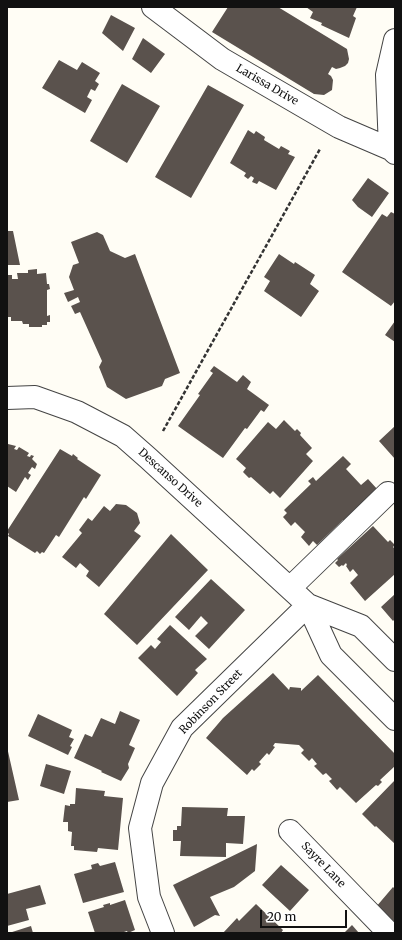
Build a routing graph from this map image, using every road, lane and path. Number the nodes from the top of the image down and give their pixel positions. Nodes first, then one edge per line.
1 (153, 7) edge
2 (395, 40) edge
3 (320, 149) dead end
4 (393, 151) edge
5 (7, 398) edge
6 (163, 431) dead end
7 (388, 493) dead end
8 (290, 588) junction
9 (308, 606) junction
10 (395, 660) edge
11 (395, 719) edge
12 (290, 831) dead end
13 (163, 933) edge
14 (389, 933) edge

1 - 4 street, Larissa Drive
2 - 4 street
3 - 6 path
5 - 8 street, Descanso Drive
7 - 8 street
8 - 9 street, Descanso Drive
9 - 10 street, Descanso Drive
9 - 11 street, Descanso Drive
9 - 13 street, Robinson Street
12 - 14 street, Sayre Lane

